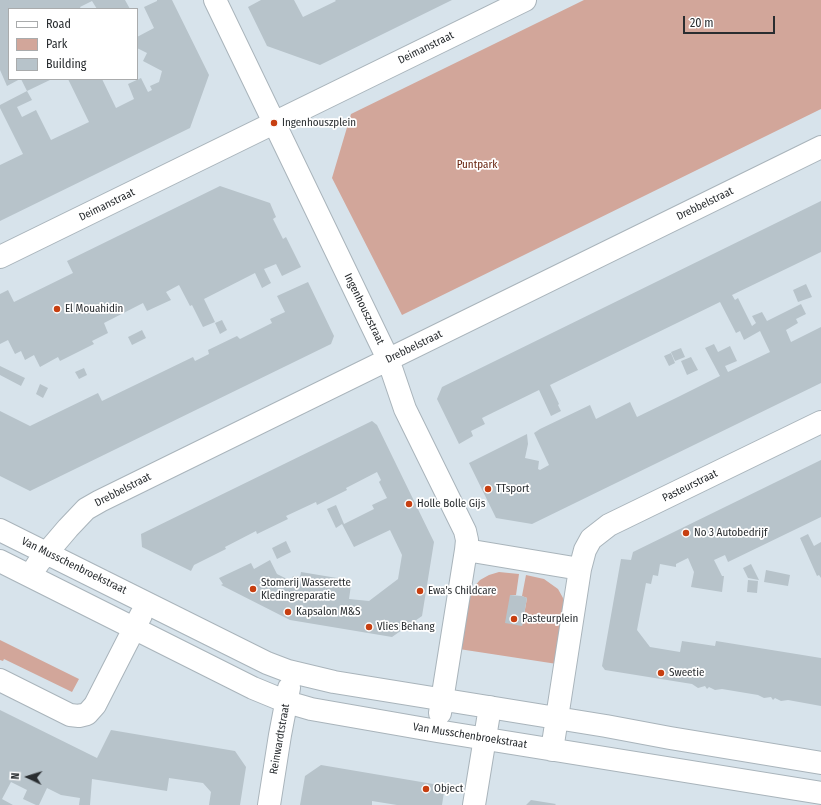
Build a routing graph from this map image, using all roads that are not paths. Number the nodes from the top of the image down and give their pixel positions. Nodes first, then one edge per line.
1 (215, 0) edge
2 (525, 0) edge
3 (274, 123) junction
4 (821, 147) edge
5 (0, 257) edge
6 (388, 359) junction
7 (821, 422) edge
8 (0, 530) edge
9 (466, 550) junction
10 (47, 553) junction
11 (0, 561) edge
12 (580, 569) junction
13 (30, 576) junction
14 (147, 603) junction
15 (134, 628) junction
16 (292, 673) junction
17 (0, 680) edge
18 (442, 699) junction
19 (287, 702) junction
20 (490, 707) junction
21 (557, 718) junction
22 (437, 731) junction
23 (484, 738) junction
24 (552, 750) junction
25 (821, 763) edge
26 (821, 793) edge
27 (269, 805) edge
28 (474, 805) edge

1 - 3 street
2 - 3 street, Deimanstraat
3 - 5 street, Deimanstraat
3 - 6 street, Ingenhouszstraat
4 - 6 street, Drebbelstraat
6 - 9 street, Ingenhouszstraat
6 - 10 street, Drebbelstraat
7 - 12 street, Pasteurstraat
8 - 10 street, Van Musschenbroekstraat
9 - 12 street
9 - 18 street
10 - 13 street, Drebbelstraat
10 - 14 street, Van Musschenbroekstraat
11 - 13 street, Van Musschenbroekstraat
12 - 21 street
13 - 15 street, Van Musschenbroekstraat
14 - 15 street
14 - 16 street, Van Musschenbroekstraat
15 - 17 street
15 - 19 street, Van Musschenbroekstraat
16 - 18 street, Van Musschenbroekstraat
16 - 19 street, Reinwardtstraat
18 - 20 street, Van Musschenbroekstraat
18 - 22 street
19 - 22 street, Van Musschenbroekstraat
19 - 27 street, Reinwardtstraat
20 - 21 street, Van Musschenbroekstraat
20 - 23 street
21 - 24 street
21 - 25 street, Van Musschenbroekstraat
22 - 23 street, Van Musschenbroekstraat
23 - 24 street, Van Musschenbroekstraat
23 - 28 street
24 - 26 street, Van Musschenbroekstraat

